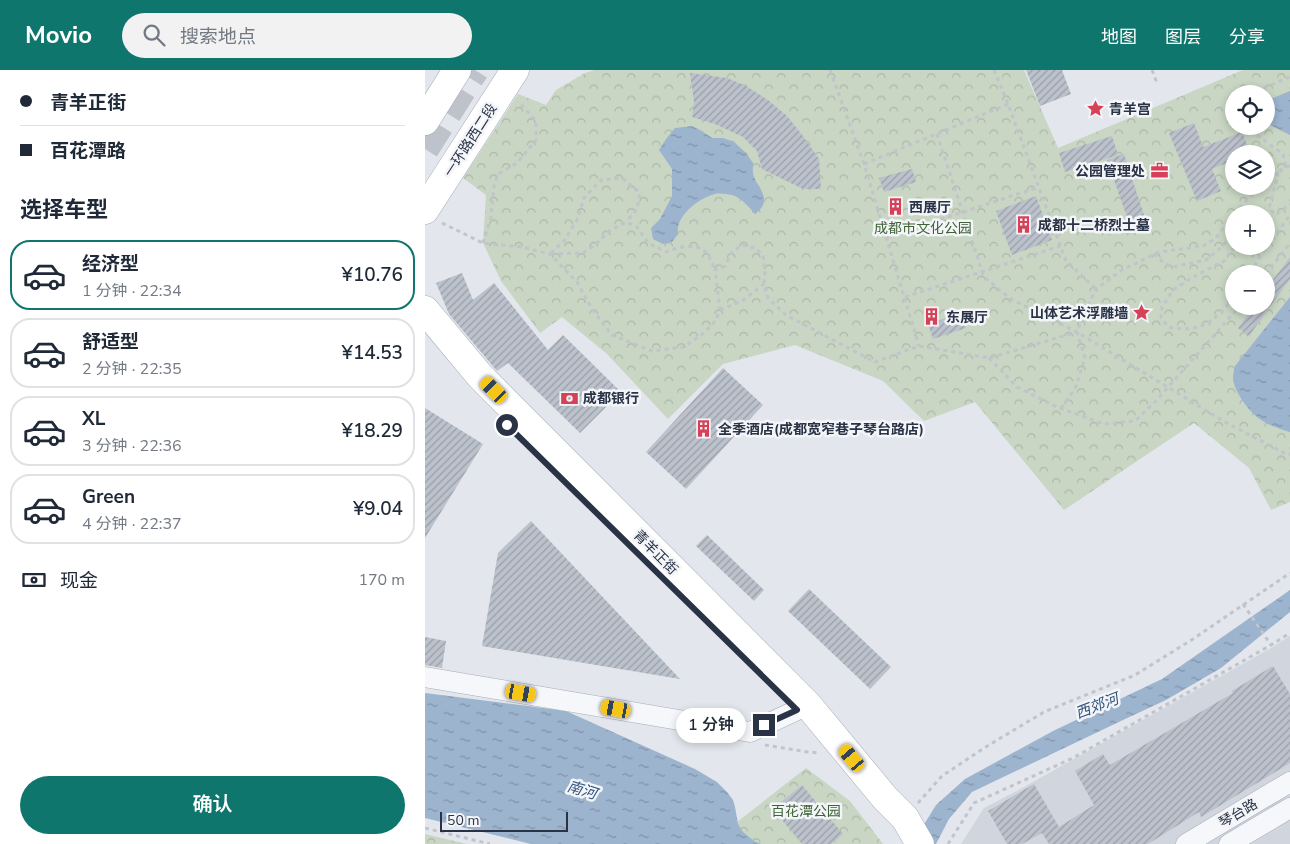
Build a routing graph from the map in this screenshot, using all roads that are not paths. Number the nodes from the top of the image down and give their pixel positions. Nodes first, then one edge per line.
1 (457, 70) edge
2 (510, 78) edge
3 (425, 121) edge
4 (433, 216) edge
5 (425, 310) edge
6 (425, 338) edge
7 (425, 677) edge
8 (802, 708) junction
9 (1290, 782) edge
10 (1290, 808) edge
11 (908, 834) edge
12 (1186, 844) edge
13 (1229, 844) edge

1 - 3 main road
2 - 4 main road, 一环路西二段
5 - 8 main road, 青羊正街
6 - 8 main road, 青羊正街
7 - 8 street
8 - 11 main road, 青羊正街
9 - 12 street, 琴台路
10 - 13 street, 琴台路

